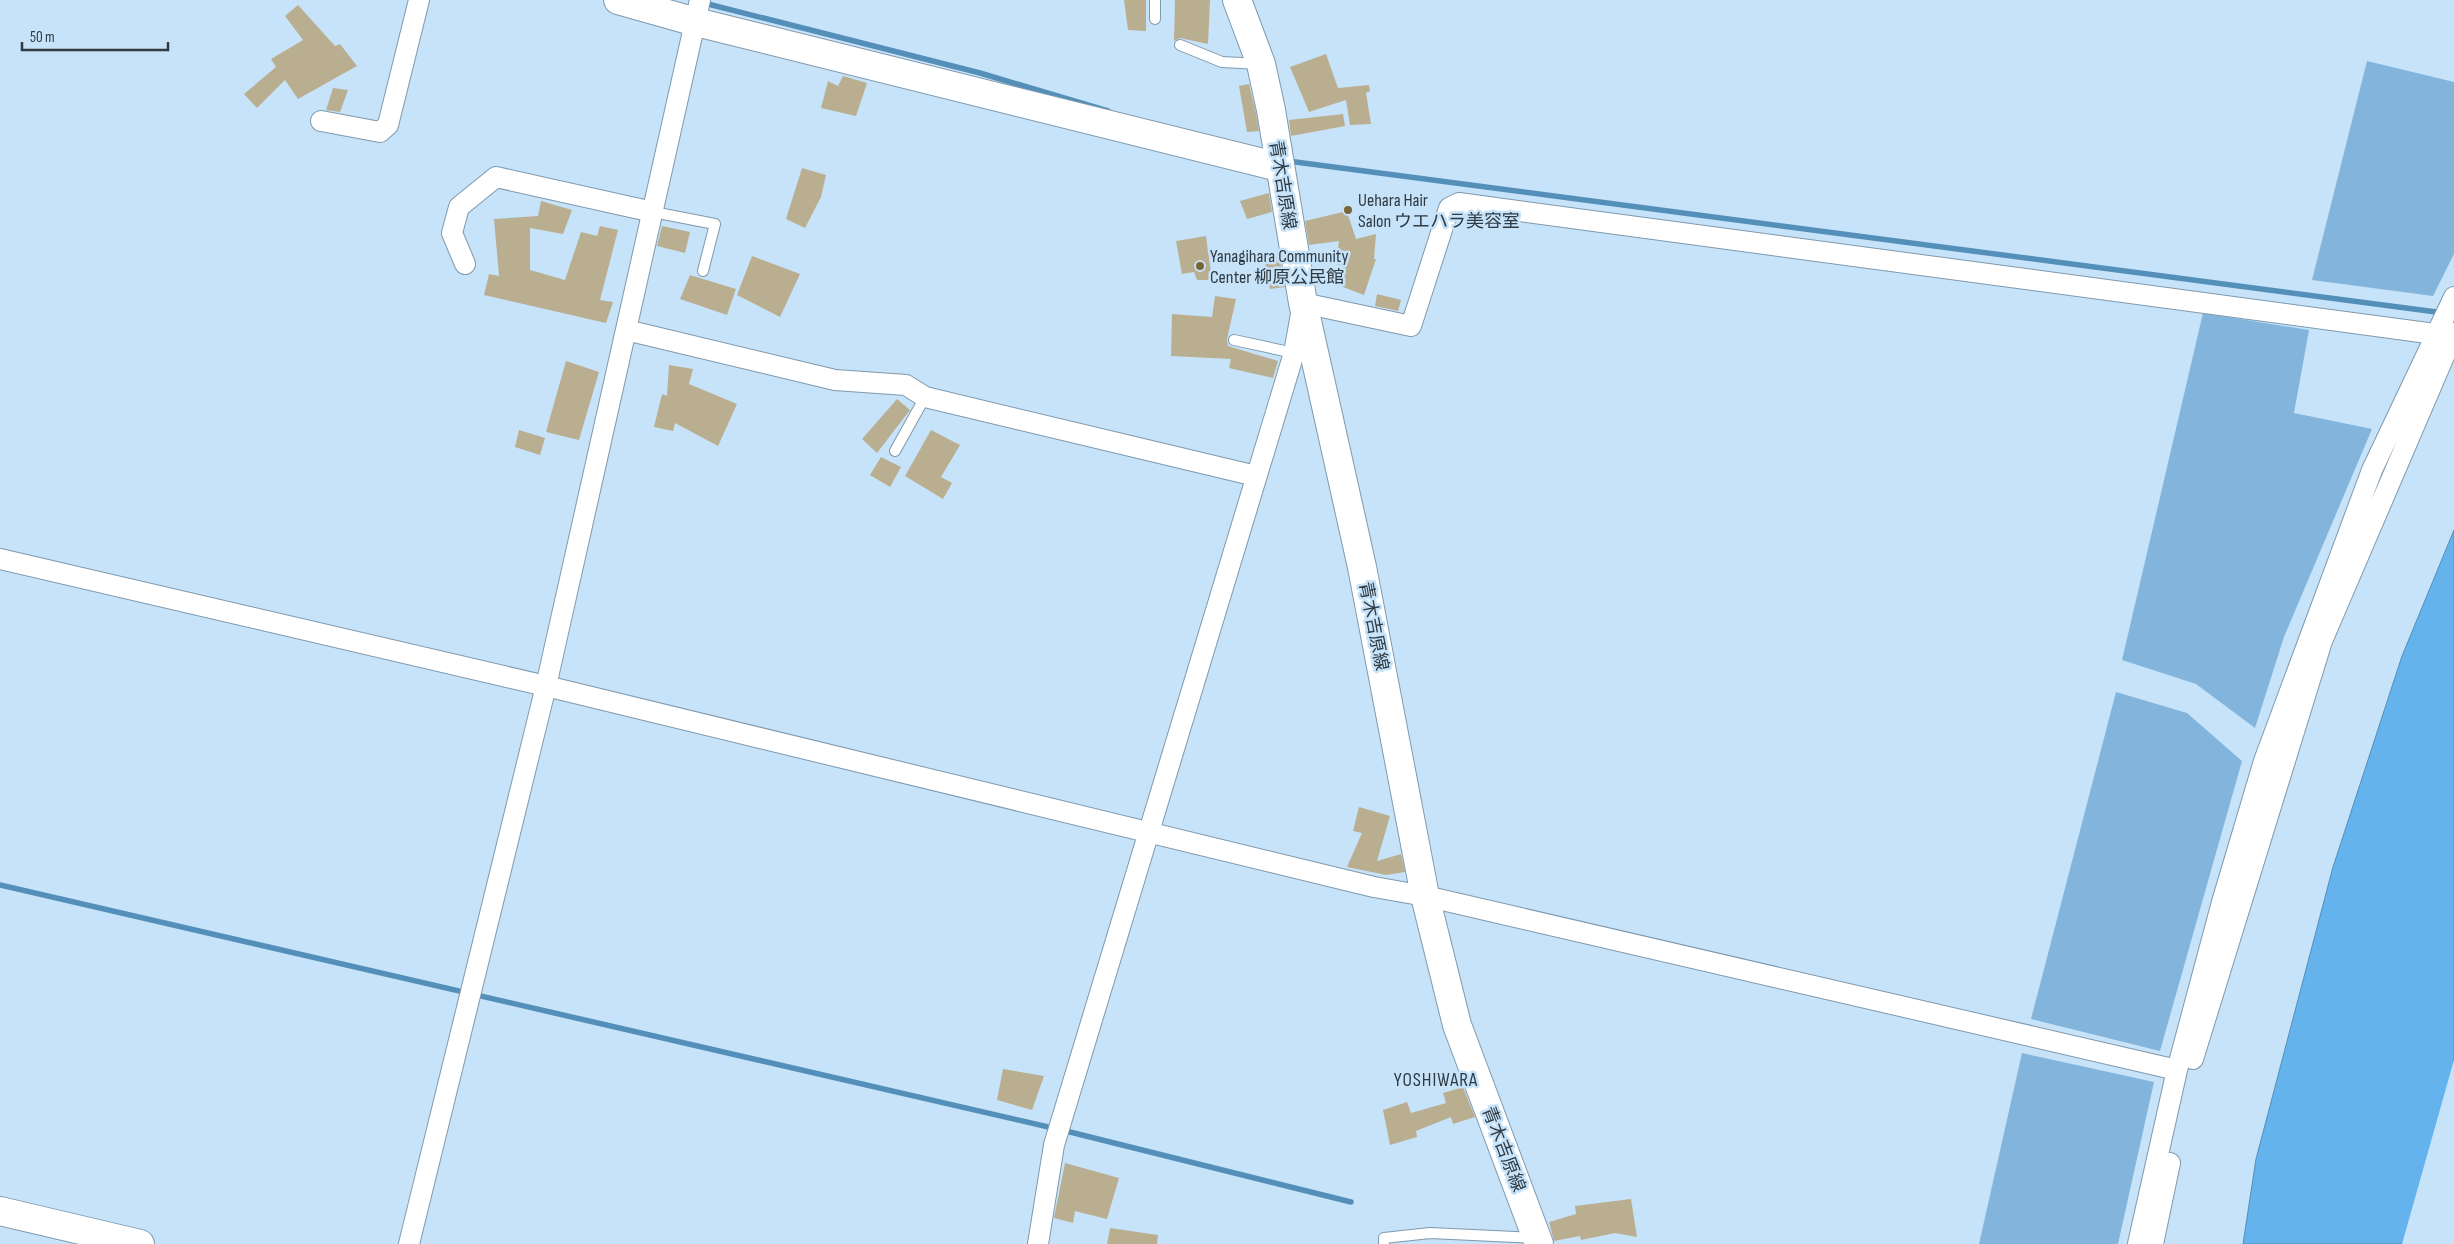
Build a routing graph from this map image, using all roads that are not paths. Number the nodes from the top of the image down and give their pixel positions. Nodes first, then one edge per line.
1 (419, 0) edge
2 (618, 0) edge
3 (1155, 0) edge
4 (1237, 0) edge
5 (698, 11) edge
6 (1155, 19) dead end
7 (1180, 45) dead end
8 (1260, 64) junction
9 (321, 121) dead end
10 (1279, 167) junction
11 (653, 212) junction
12 (465, 264) dead end
13 (703, 271) dead end
14 (2454, 297) edge
15 (1303, 303) junction
16 (626, 330) junction
17 (2444, 334) edge
18 (1234, 340) dead end
19 (1294, 352) junction
20 (925, 397) junction
21 (895, 451) dead end
22 (1256, 476) junction
23 (0, 559) edge
24 (546, 686) junction
25 (1149, 831) junction
26 (1425, 896) junction
27 (2177, 1070) junction
28 (0, 1211) edge
29 (1538, 1241) edge
30 (140, 1244) edge
31 (409, 1244) edge
32 (1038, 1244) edge
33 (1384, 1244) edge
34 (2138, 1244) edge
35 (2153, 1244) edge

1 - 9 street
2 - 5 main road
3 - 6 lane
4 - 8 main road, 青木吉原線
5 - 10 main road
5 - 11 street
7 - 8 lane
8 - 10 main road, 青木吉原線
10 - 15 main road, 青木吉原線
11 - 12 street
11 - 13 lane
11 - 16 street
14 - 17 street
15 - 17 street
15 - 19 street
15 - 26 main road, 青木吉原線
16 - 20 street
16 - 24 street
17 - 27 street
17 - 35 street
18 - 19 lane
19 - 22 street
20 - 21 lane
20 - 22 street
22 - 25 street
23 - 24 street
24 - 25 street
24 - 31 street
25 - 26 street
25 - 32 street
26 - 27 street
26 - 29 main road, 青木吉原線
27 - 34 street
28 - 30 main road
29 - 33 lane

